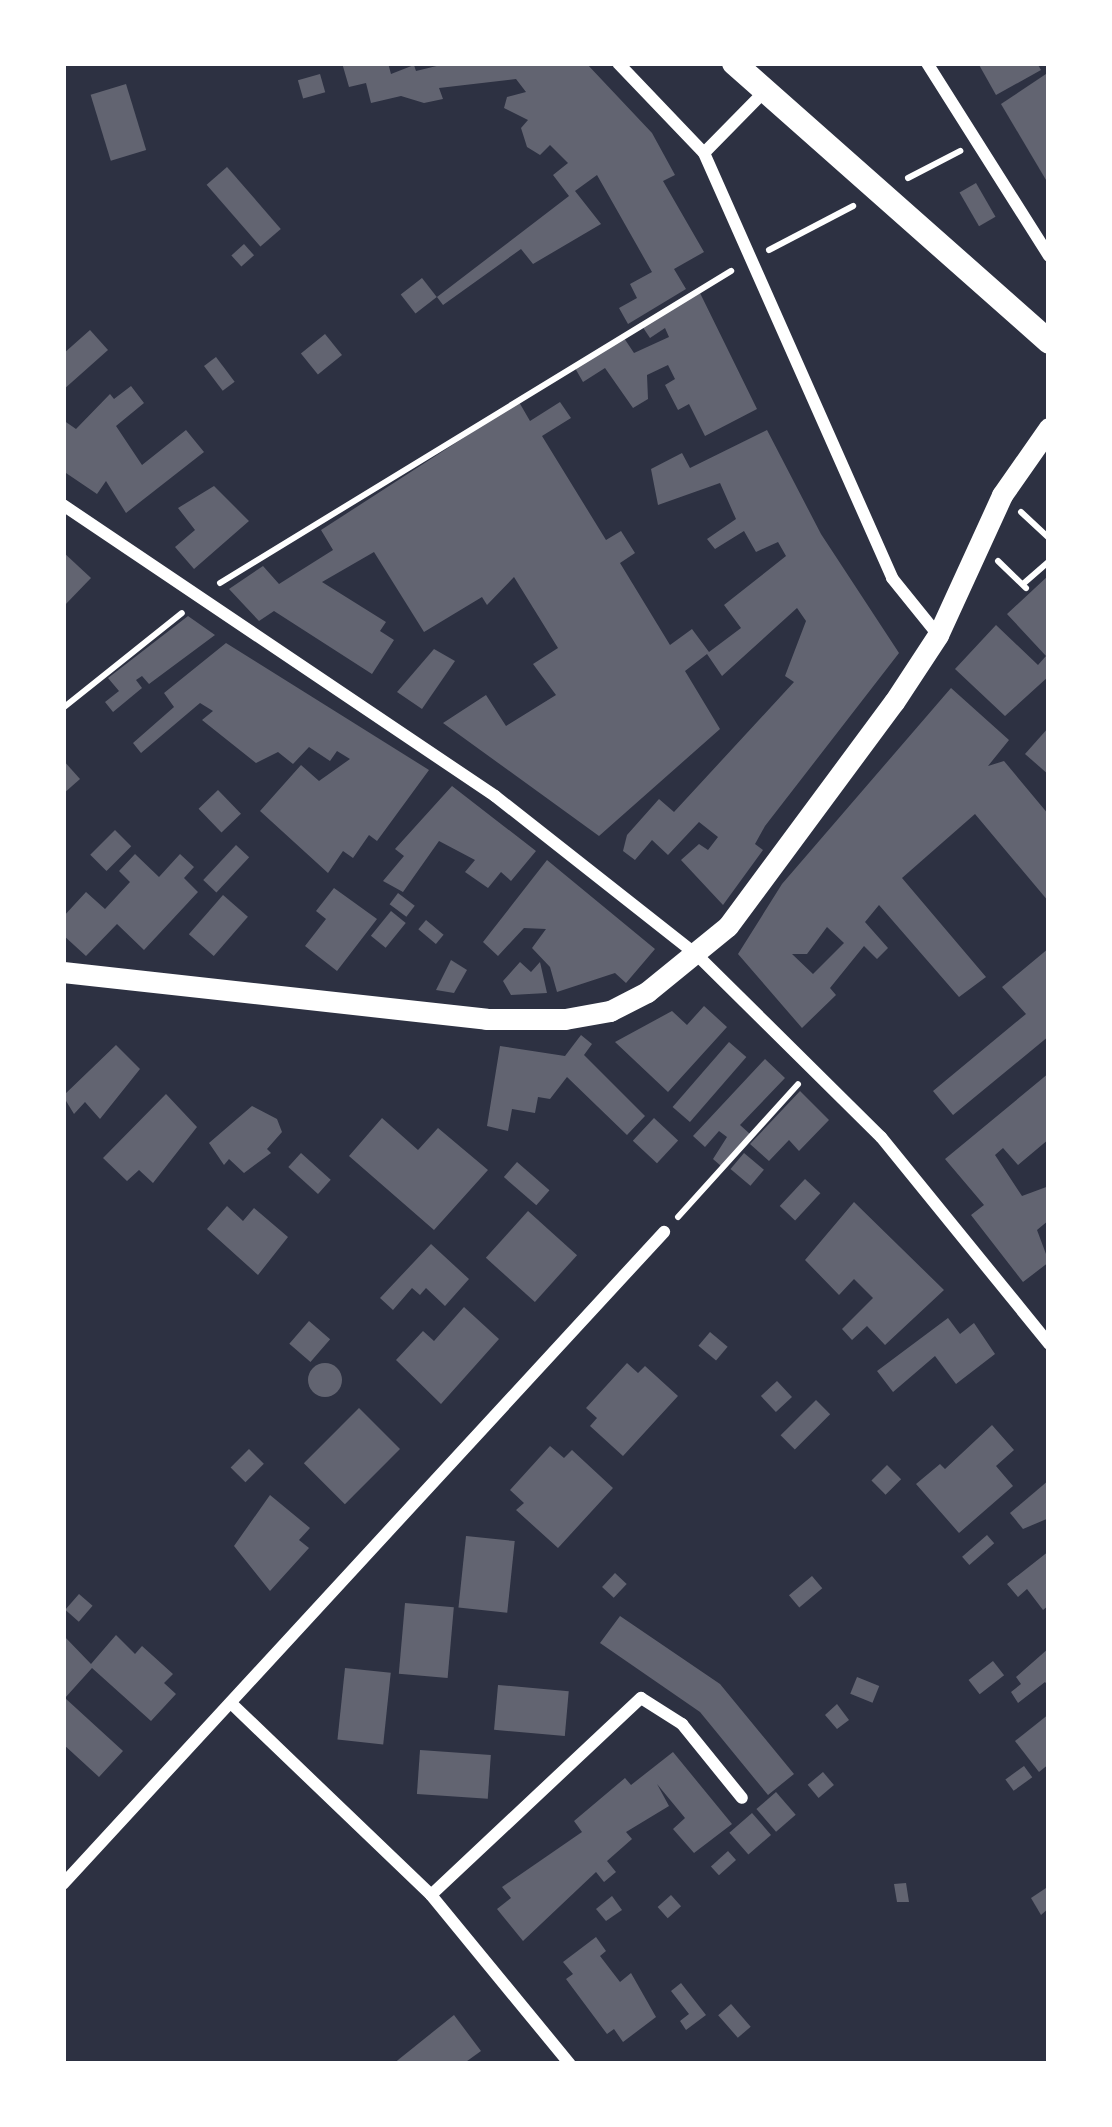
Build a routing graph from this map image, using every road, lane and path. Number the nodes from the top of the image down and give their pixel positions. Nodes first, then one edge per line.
1 (618, 63) edge
2 (734, 63) edge
3 (927, 63) edge
4 (765, 91) junction
5 (704, 153) junction
6 (1049, 256) edge
7 (751, 260) junction
8 (1049, 342) edge
9 (1049, 428) edge
10 (63, 505) edge
11 (1049, 561) edge
12 (1006, 568) dead end
13 (199, 597) junction
14 (938, 635) junction
15 (63, 708) edge
16 (698, 955) junction
17 (63, 972) edge
18 (813, 1068) junction
19 (664, 1232) joint
20 (1049, 1344) edge
21 (234, 1706) junction
22 (742, 1798) dead end
23 (63, 1884) edge
24 (431, 1895) junction
25 (570, 2064) edge

1 - 5 street
2 - 4 main road
3 - 6 street
4 - 5 street
4 - 8 main road
5 - 7 street
7 - 13 path
7 - 14 street
9 - 14 street
10 - 13 street
11 - 12 path
13 - 15 path
13 - 16 street
14 - 16 street
16 - 17 street
16 - 18 street
18 - 19 path
18 - 20 street
19 - 21 street
21 - 23 street
21 - 24 street
22 - 24 street
24 - 25 street

